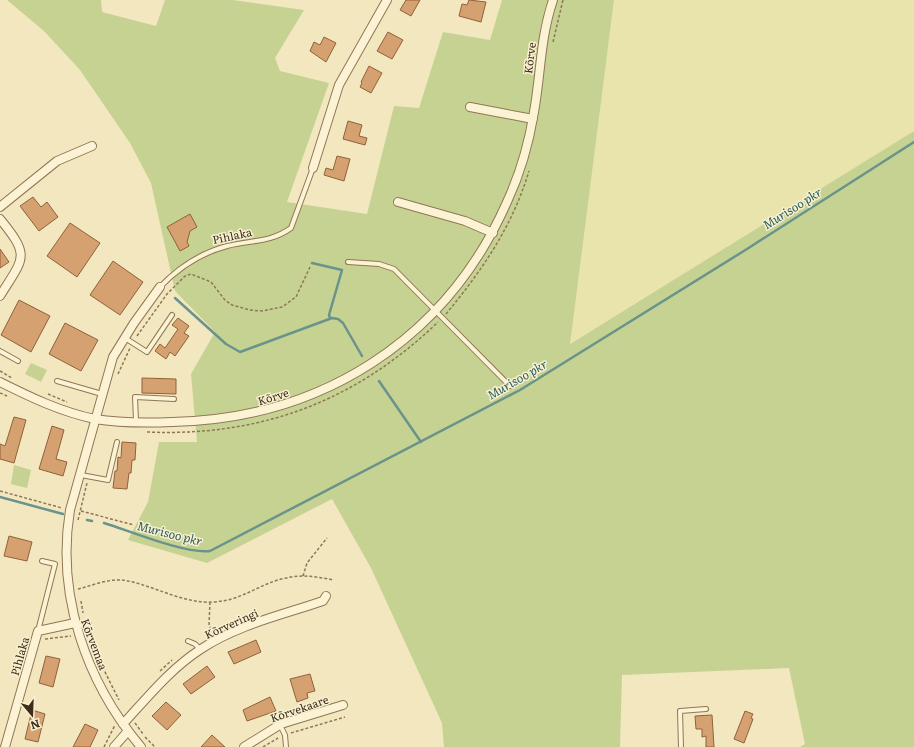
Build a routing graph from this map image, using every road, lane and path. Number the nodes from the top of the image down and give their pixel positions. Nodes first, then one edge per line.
1 (387, 0) edge
2 (553, 0) edge
3 (563, 0) edge
4 (552, 45) dead end
5 (470, 107) dead end
6 (533, 119) junction
7 (92, 146) dead end
8 (530, 167) dead end
9 (313, 168) joint
10 (398, 202) dead end
11 (0, 207) edge
12 (0, 219) edge
13 (493, 232) junction
14 (348, 262) dead end
15 (310, 267) dead end
16 (160, 287) joint
17 (0, 296) edge
18 (436, 312) junction
19 (172, 315) dead end
20 (443, 318) junction
21 (125, 338) junction
22 (133, 342) junction
23 (0, 351) edge
24 (18, 361) dead end
25 (0, 371) edge
26 (117, 375) dead end
27 (17, 380) dead end
28 (57, 381) dead end
29 (0, 382) edge
30 (510, 386) dead end
31 (42, 392) dead end
32 (0, 393) edge
33 (102, 394) junction
34 (13, 398) dead end
35 (174, 399) dead end
36 (73, 404) dead end
37 (95, 419) junction
38 (136, 422) junction
39 (144, 432) dead end
40 (117, 442) dead end
41 (85, 476) junction
42 (77, 524) dead end
43 (66, 535) joint
44 (327, 538) dead end
45 (42, 561) dead end
46 (303, 576) junction
47 (334, 580) dead end
48 (77, 583) dead end
49 (80, 596) dead end
50 (326, 596) dead end
51 (210, 602) junction
52 (88, 624) junction
53 (75, 625) junction
54 (38, 631) junction
55 (213, 633) dead end
56 (79, 635) junction
57 (89, 635) junction
58 (35, 640) junction
59 (188, 641) dead end
60 (200, 650) junction
61 (343, 705) dead end
62 (113, 708) junction
63 (706, 709) dead end
64 (130, 716) junction
65 (345, 717) dead end
66 (119, 724) junction
67 (280, 725) junction
68 (128, 732) junction
69 (285, 735) junction
70 (5, 747) edge
71 (104, 747) edge
72 (114, 747) edge
73 (142, 747) edge
74 (155, 747) edge
75 (244, 747) edge
76 (263, 747) edge
77 (286, 747) edge
78 (681, 747) edge

1 - 9 street, Pihlaka
2 - 6 street, Kõrve
3 - 4 path
5 - 6 street
6 - 13 street, Kõrve
7 - 11 street
8 - 20 path
9 - 16 lane, Pihlaka
10 - 13 street
12 - 17 street
13 - 18 street, Kõrve
14 - 18 lane
15 - 22 path
16 - 21 street, Pihlaka
18 - 20 lane
18 - 38 street, Kõrve
19 - 22 lane
20 - 30 lane
20 - 39 path
21 - 22 lane
21 - 33 street, Pihlaka
22 - 26 path
23 - 24 lane
25 - 27 path
28 - 33 lane
29 - 37 street, Kõrve
31 - 36 path
32 - 34 path
33 - 37 street, Pihlaka
35 - 38 lane
37 - 38 street, Kõrve
37 - 41 street, Pihlaka
40 - 41 lane
41 - 42 path
41 - 43 street, Pihlaka
43 - 53 street, Kõrvemaa
44 - 46 path
45 - 54 lane
46 - 47 path
46 - 51 path
48 - 51 path
49 - 52 path
50 - 60 street, Kõrveringi
51 - 55 path
52 - 53 lane
52 - 57 path
53 - 54 street, Pihlaka
53 - 56 street, Kõrvemaa
54 - 58 street, Pihlaka
56 - 57 path
56 - 58 path
56 - 62 street, Kõrvemaa
57 - 62 path
58 - 70 street, Pihlaka
59 - 60 lane
60 - 64 street, Kõrveringi
61 - 67 street, Kõrvekaare
62 - 66 street, Kõrvemaa
63 - 78 lane
64 - 66 street, Kõrveringi
64 - 74 path
65 - 69 path
66 - 68 street, Kõrvemaa
66 - 71 path
67 - 69 lane
67 - 75 street, Kõrvekaare
68 - 72 street
68 - 73 street, Kõrvemaa
69 - 76 path
69 - 77 lane

